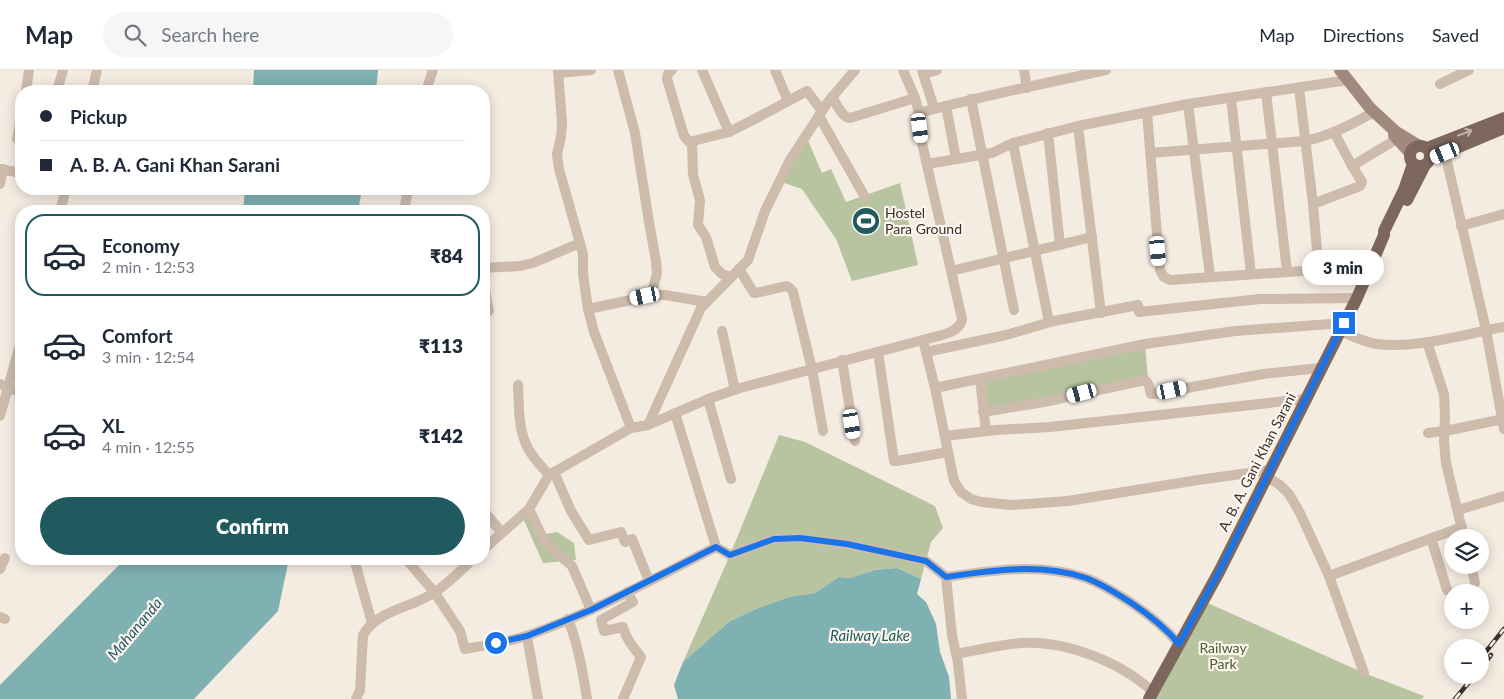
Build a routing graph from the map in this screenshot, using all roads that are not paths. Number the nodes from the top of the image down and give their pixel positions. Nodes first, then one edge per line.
1 (30, 70) edge
2 (63, 70) edge
3 (97, 70) edge
4 (432, 70) edge
5 (591, 70) edge
6 (618, 70) edge
7 (672, 70) edge
8 (702, 70) edge
9 (775, 70) edge
10 (903, 70) edge
11 (937, 70) edge
12 (1024, 70) edge
13 (1106, 70) edge
14 (1469, 70) edge
15 (558, 71) edge
16 (849, 72) edge
17 (923, 72) edge
18 (1344, 75) edge
19 (1440, 84) dead end
20 (27, 85) edge
21 (59, 85) edge
22 (93, 85) edge
23 (428, 85) edge
24 (1027, 88) junction
25 (1299, 88) junction
26 (1266, 92) junction
27 (832, 97) junction
28 (915, 98) junction
29 (1231, 98) junction
30 (971, 99) junction
31 (788, 101) junction
32 (1188, 104) junction
33 (946, 106) junction
34 (934, 108) junction
35 (1374, 112) junction
36 (820, 113) junction
37 (918, 113) junction
38 (1147, 113) junction
39 (1504, 118) edge
40 (1387, 125) junction
41 (1078, 126) junction
42 (1504, 128) edge
43 (729, 132) junction
44 (1334, 132) junction
45 (1048, 133) junction
46 (1398, 139) junction
47 (1305, 141) junction
48 (692, 142) junction
49 (1013, 143) junction
50 (1272, 144) junction
51 (1236, 147) junction
52 (1194, 150) junction
53 (1150, 153) junction
54 (1445, 153) junction
55 (983, 155) junction
56 (1421, 156) junction
57 (956, 158) junction
58 (927, 164) junction
59 (1352, 166) junction
60 (2, 169) edge
61 (15, 172) edge
62 (0, 184) edge
63 (865, 197) dead end
64 (1313, 204) junction
65 (1504, 214) edge
66 (1461, 226) junction
67 (1092, 237) junction
68 (580, 243) junction
69 (1060, 245) junction
70 (1034, 251) junction
71 (1376, 256) junction
72 (1003, 259) junction
73 (490, 268) edge
74 (739, 269) junction
75 (1369, 269) junction
76 (951, 271) junction
77 (1288, 271) junction
78 (1250, 274) junction
79 (1210, 276) junction
80 (731, 277) junction
81 (651, 296) junction
82 (1357, 298) junction
83 (707, 302) junction
84 (588, 309) junction
85 (1014, 310) dead end
86 (1101, 313) junction
87 (1049, 322) junction
88 (1342, 327) junction
89 (1504, 327) edge
90 (1486, 330) junction
91 (722, 331) dead end
92 (923, 340) junction
93 (1427, 342) junction
94 (878, 352) junction
95 (926, 352) junction
96 (15, 356) edge
97 (842, 360) junction
98 (812, 368) junction
99 (1320, 368) junction
100 (980, 379) junction
101 (518, 385) dead end
102 (4, 386) edge
103 (935, 388) junction
104 (734, 390) junction
105 (708, 399) junction
106 (1305, 399) junction
107 (983, 412) junction
108 (675, 413) junction
109 (0, 416) edge
110 (1503, 422) edge
111 (648, 425) junction
112 (631, 428) junction
113 (824, 431) dead end
114 (986, 431) junction
115 (1446, 431) junction
116 (1428, 434) dead end
117 (945, 436) junction
118 (855, 440) dead end
119 (948, 452) junction
120 (551, 473) junction
121 (1267, 475) junction
122 (731, 479) dead end
123 (1504, 496) edge
124 (529, 509) junction
125 (1458, 510) junction
126 (490, 518) edge
127 (1462, 529) edge
128 (502, 533) junction
129 (1444, 536) edge
130 (1431, 538) junction
131 (490, 544) edge
132 (716, 547) junction
133 (5, 558) dead end
134 (356, 565) edge
135 (411, 565) edge
136 (466, 565) edge
137 (0, 569) edge
138 (1473, 574) edge
139 (1328, 576) junction
140 (946, 577) junction
141 (649, 581) junction
142 (1475, 583) dead end
143 (1445, 584) edge
144 (627, 592) junction
145 (435, 593) junction
146 (591, 610) junction
147 (568, 619) junction
148 (372, 623) junction
149 (527, 636) junction
150 (1179, 644) junction
151 (956, 654) junction
152 (1364, 673) dead end
153 (1151, 695) edge
154 (356, 699) edge
155 (538, 699) edge
156 (587, 699) edge
157 (623, 699) edge
158 (962, 699) edge

1 - 20 street
2 - 21 street
3 - 22 street
4 - 23 street
5 - 15 street
6 - 81 street
7 - 48 street
8 - 43 street
9 - 31 street
10 - 28 street
11 - 17 street
12 - 24 street
13 - 24 street
14 - 19 street
15 - 68 street
16 - 27 street
17 - 34 street
18 - 25 street
18 - 35 main road
24 - 30 street
25 - 26 street
25 - 47 street
26 - 29 street
26 - 50 street
27 - 28 street
27 - 36 street
28 - 37 street
29 - 32 street
29 - 51 street
30 - 33 street
30 - 55 street
31 - 36 street
31 - 43 street
32 - 38 street
32 - 52 street
33 - 34 street
33 - 57 street
34 - 37 street
35 - 40 main road
35 - 44 street
36 - 63 street
36 - 74 street
37 - 58 street
38 - 41 street
38 - 53 street
56 -> 39 main road
40 - 46 main road
40 - 56 main road
41 - 45 street
41 - 67 street
42 - 54 main road
43 - 48 street
44 - 47 street
44 - 59 street
45 - 49 street
45 - 69 street
46 - 56 main road
46 - 59 street
47 - 50 street
47 - 64 street
48 - 80 street
49 - 55 street
49 - 70 street
50 - 51 street
50 - 77 street
51 - 52 street
51 - 78 street
52 - 53 street
52 - 79 street
53 - 79 street
54 - 56 main road
54 - 66 street
55 - 57 street
55 - 72 street
56 - 71 main road, A. B. A. Gani Khan Sarani
57 - 58 street
58 - 76 street
59 - 64 street
60 - 61 street
60 - 62 street
64 - 71 street
65 - 66 street
66 - 90 street
67 - 69 street
67 - 86 street
68 - 73 street
68 - 84 street
69 - 70 street
70 - 72 street
70 - 87 street
71 - 75 main road, A. B. A. Gani Khan Sarani
72 - 76 street
72 - 85 street
74 - 80 street
74 - 98 street
75 - 77 street
75 - 82 main road, A. B. A. Gani Khan Sarani
76 - 92 street
77 - 78 street
78 - 79 street
80 - 83 street
81 - 83 street
81 - 84 street
82 - 86 street
82 - 88 main road, A. B. A. Gani Khan Sarani
83 - 111 street
84 - 112 street
86 - 87 street
87 - 95 street
88 - 93 street
88 - 99 main road, A. B. A. Gani Khan Sarani
88 - 100 street
89 - 90 street
90 - 93 street
90 - 110 street
91 - 104 street
92 - 94 street
92 - 95 street
93 - 115 street
94 - 97 street
94 - 119 street
95 - 103 street
96 - 102 street
97 - 98 street
97 - 118 street
98 - 104 street
98 - 113 street
99 - 106 main road, A. B. A. Gani Khan Sarani
99 - 107 street
100 - 103 street
100 - 107 street
101 - 120 street
102 - 109 street
103 - 117 street
104 - 105 street
105 - 108 street
105 - 122 street
106 - 114 street
106 - 121 main road, A. B. A. Gani Khan Sarani
107 - 114 street
108 - 111 street
108 - 132 street
110 - 115 street
111 - 112 street
112 - 120 street
114 - 117 street
115 - 116 street
115 - 125 street
117 - 119 street
119 - 121 street
120 - 124 street
120 - 141 street
121 - 139 street
121 - 150 main road, A. B. A. Gani Khan Sarani
123 - 125 street
124 - 128 street
124 - 146 street
125 - 127 street
126 - 128 street
128 - 131 street
129 - 130 street
130 - 139 street
130 - 143 street
132 - 140 street
132 - 141 street
133 - 137 street
134 - 148 street
135 - 145 street
136 - 145 street
138 - 142 street
139 - 152 street
140 - 150 street
140 - 151 street
141 - 144 street
144 - 146 street
144 - 157 street
145 - 148 street
145 - 149 street
146 - 147 street
147 - 149 street
147 - 156 street
148 - 154 street
149 - 155 street
150 - 153 main road, A. B. A. Gani Khan Sarani
151 - 153 street
151 - 158 street

